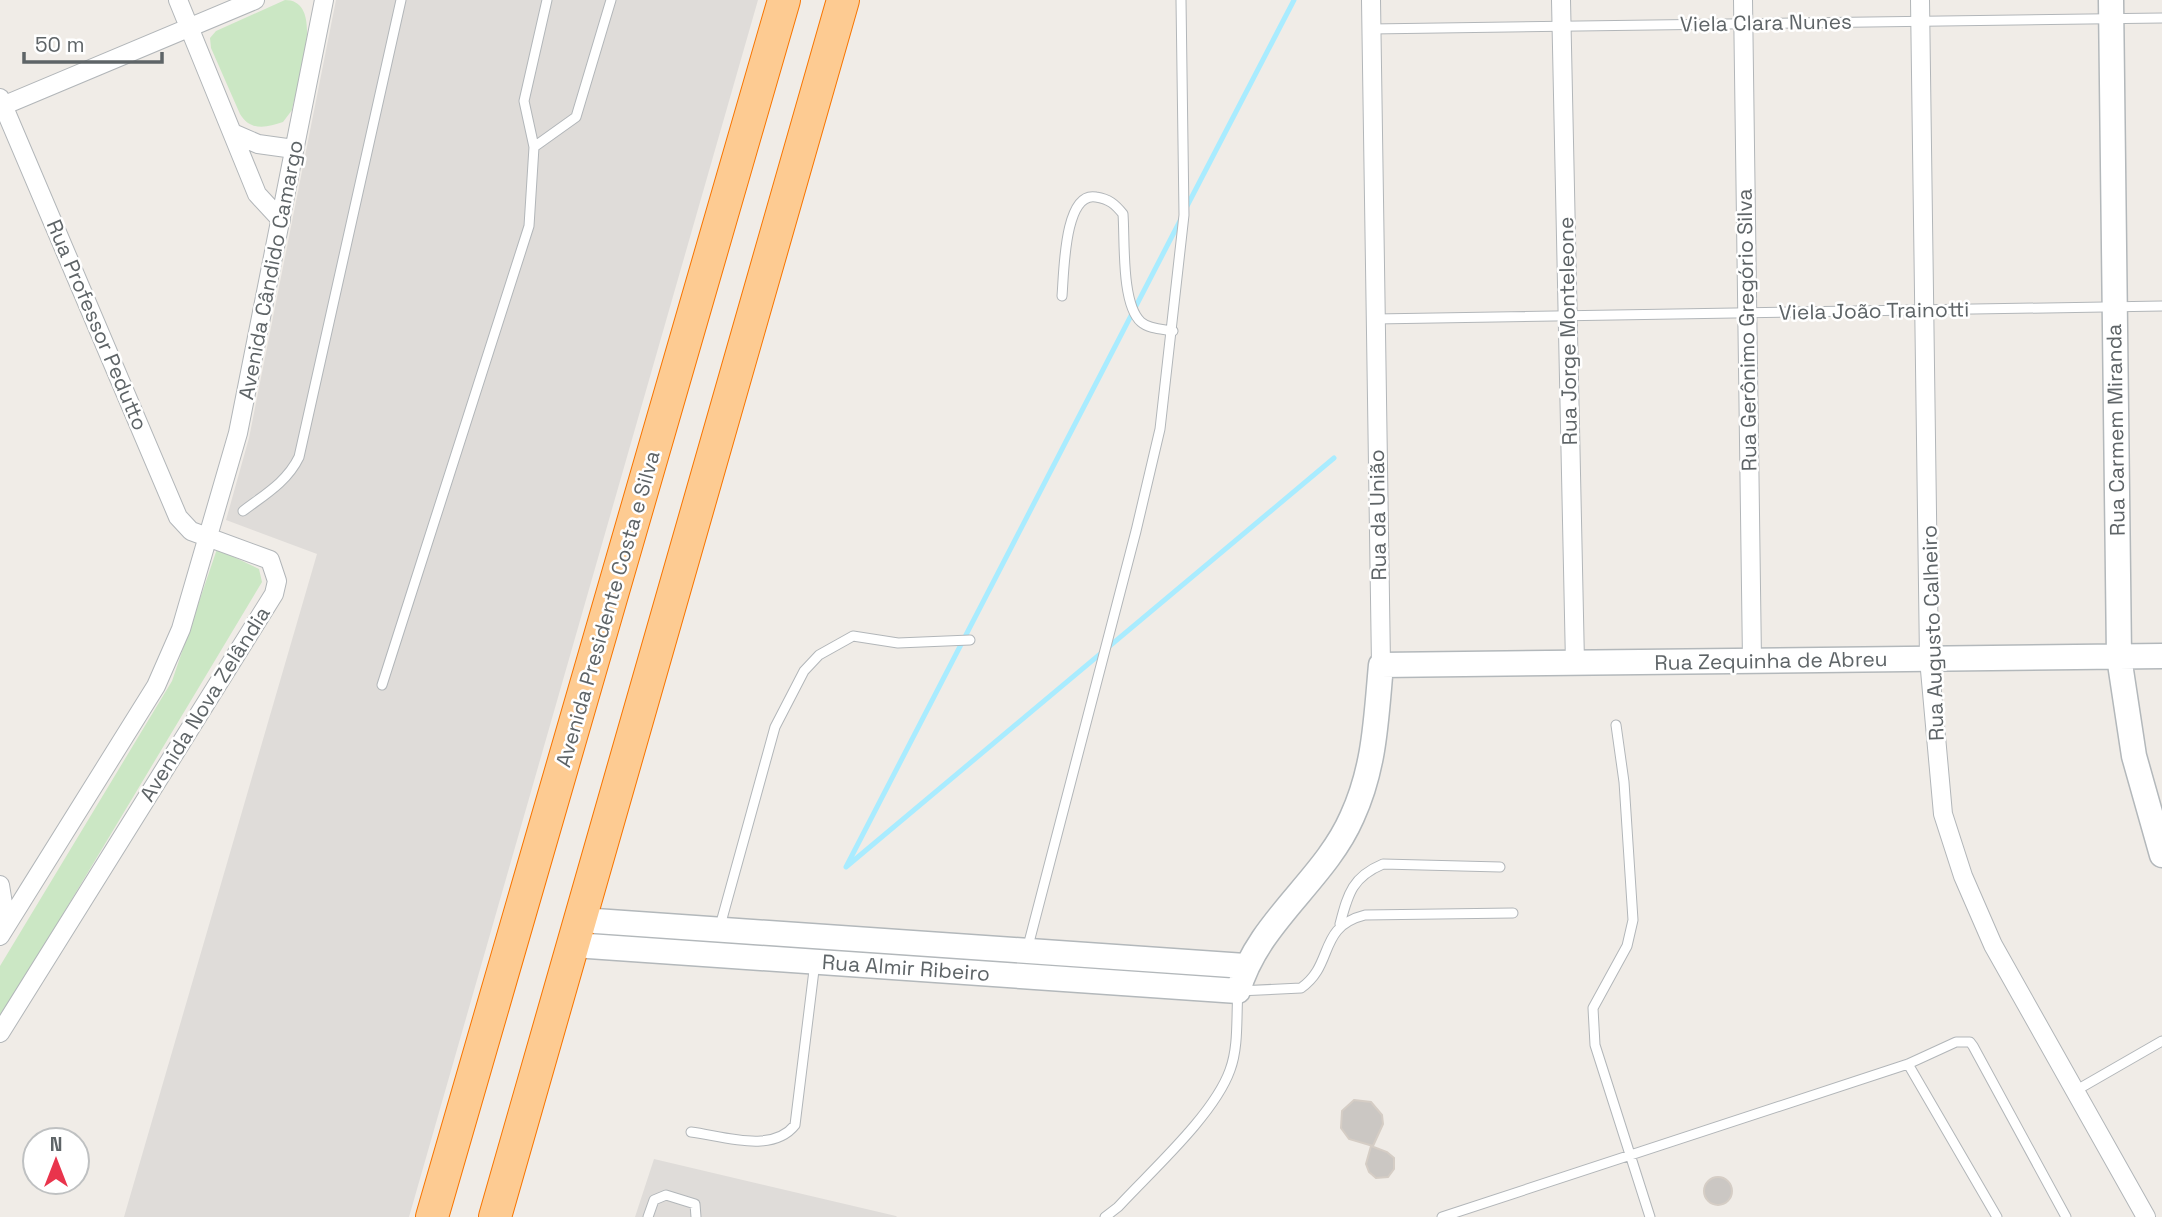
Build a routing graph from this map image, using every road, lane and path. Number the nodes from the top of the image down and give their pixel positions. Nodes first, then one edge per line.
1 (178, 0) edge
2 (255, 0) edge
3 (324, 0) edge
4 (401, 0) edge
5 (547, 0) edge
6 (611, 0) edge
7 (784, 0) edge
8 (843, 0) edge
9 (1181, 0) edge
10 (1371, 0) edge
11 (1561, 0) edge
12 (1743, 0) edge
13 (1920, 0) edge
14 (2111, 9) edge
15 (2162, 18) edge
16 (1920, 21) junction
17 (1743, 24) junction
18 (1561, 26) junction
19 (190, 27) junction
20 (1371, 29) junction
21 (1, 103) edge
22 (235, 134) junction
23 (534, 147) junction
24 (294, 149) junction
25 (281, 220) junction
26 (1062, 296) dead end
27 (2162, 306) edge
28 (2115, 307) junction
29 (1925, 310) junction
30 (1745, 313) junction
31 (1568, 316) junction
32 (1375, 319) junction
33 (1172, 331) junction
34 (243, 511) dead end
35 (207, 538) junction
36 (970, 640) dead end
37 (2162, 656) edge
38 (2119, 657) junction
39 (1929, 659) junction
40 (1752, 661) junction
41 (1575, 663) junction
42 (1381, 665) junction
43 (382, 685) dead end
44 (1616, 725) dead end
45 (2162, 855) edge
46 (1500, 867) dead end
47 (0, 886) edge
48 (1513, 913) dead end
49 (10, 920) junction
50 (1340, 924) junction
51 (719, 930) junction
52 (578, 933) junction
53 (0, 936) edge
54 (818, 937) junction
55 (1026, 951) junction
56 (713, 955) junction
57 (816, 962) junction
58 (1245, 966) junction
59 (1238, 990) junction
60 (0, 1033) edge
61 (2162, 1041) edge
62 (1908, 1064) junction
63 (2075, 1091) junction
64 (691, 1132) dead end
65 (1631, 1157) junction
66 (432, 1217) edge
67 (495, 1217) edge
68 (648, 1217) edge
69 (695, 1217) edge
70 (1105, 1217) edge
71 (1442, 1217) edge
72 (1650, 1217) edge
73 (1997, 1217) edge
74 (2066, 1217) edge
75 (2146, 1217) edge

1 - 19 street
2 - 19 street
3 - 24 street, Avenida Cândido Camargo
4 - 34 lane
5 - 23 lane
6 - 23 lane
7 - 66 highway, Avenida Presidente Costa e Silva
8 - 52 highway
9 - 33 lane
10 - 20 street, Rua da União
11 - 18 street, Rua Jorge Monteleone
12 - 17 street, Rua Gerônimo Gregório Silva
13 - 16 street, Rua Augusto Calheiro
14 - 15 lane, Viela Clara Nunes
14 - 16 lane, Viela Clara Nunes
14 - 28 street, Rua Carmem Miranda
16 - 17 lane, Viela Clara Nunes
16 - 29 street, Rua Augusto Calheiro
17 - 18 lane, Viela Clara Nunes
17 - 30 street, Rua Gerônimo Gregório Silva
18 - 20 lane, Viela Clara Nunes
18 - 31 street, Rua Jorge Monteleone
19 - 21 street
19 - 22 street
20 - 32 street, Rua da União
21 - 35 street, Rua Professor Pedutto
22 - 24 street
22 - 25 street
23 - 43 lane
24 - 25 street, Avenida Cândido Camargo
25 - 35 street, Avenida Cândido Camargo
26 - 33 lane
27 - 28 lane, Viela João Trainotti
28 - 29 lane, Viela João Trainotti
28 - 38 street, Rua Carmem Miranda
29 - 30 lane, Viela João Trainotti
29 - 39 street, Rua Augusto Calheiro
30 - 31 lane, Viela João Trainotti
30 - 40 street, Rua Gerônimo Gregório Silva
31 - 32 lane, Viela João Trainotti
31 - 41 street, Rua Jorge Monteleone
32 - 42 street, Rua da União
33 - 55 lane
35 - 49 street
35 - 60 street, Avenida Nova Zelândia
36 - 51 lane
37 - 38 street, Rua Zequinha de Abreu
38 - 39 street, Rua Zequinha de Abreu
38 - 45 street, Rua Carmem Miranda
39 - 40 street, Rua Zequinha de Abreu
39 - 63 street, Rua Augusto Calheiro
40 - 41 street, Rua Zequinha de Abreu
41 - 42 street, Rua Zequinha de Abreu
42 - 58 street, Rua da União
44 - 65 lane
46 - 50 lane
47 - 49 street
48 - 50 lane
49 - 53 street
50 - 59 lane
51 - 52 street, Rua Almir Ribeiro
51 - 54 street, Rua Almir Ribeiro
51 - 56 lane
52 - 56 street, Rua Almir Ribeiro
52 - 67 highway
54 - 55 street, Rua Almir Ribeiro
54 - 57 lane
55 - 58 street, Rua Almir Ribeiro
56 - 57 street, Rua Almir Ribeiro
57 - 59 street, Rua Almir Ribeiro
57 - 64 lane
58 - 59 street, Rua da União
59 - 70 lane
61 - 63 lane
62 - 65 lane
62 - 73 lane
62 - 74 lane
63 - 75 street, Rua Augusto Calheiro
65 - 71 lane
65 - 72 lane
68 - 69 lane

